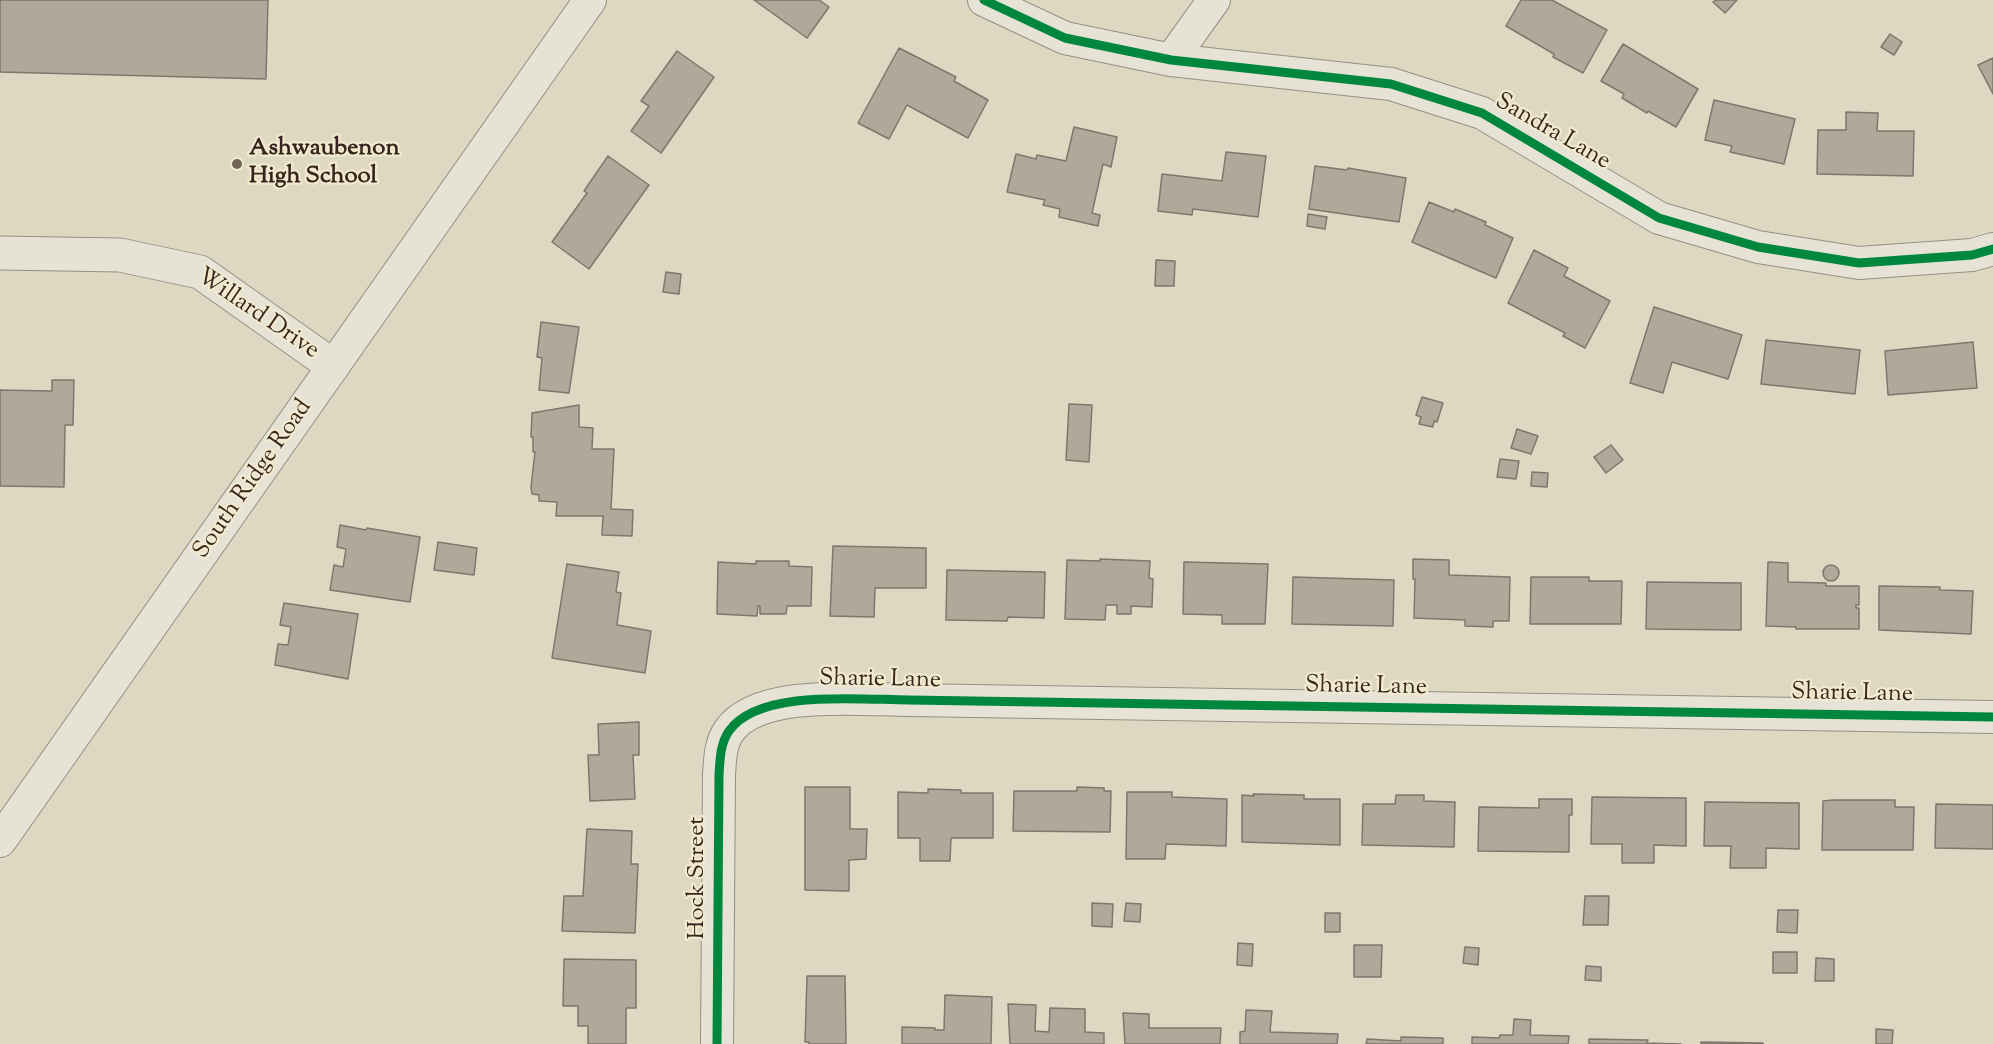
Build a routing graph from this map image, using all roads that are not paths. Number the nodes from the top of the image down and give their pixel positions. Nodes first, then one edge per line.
1 (590, 0) edge
2 (984, 0) edge
3 (1214, 0) edge
4 (1171, 60) junction
5 (1993, 249) edge
6 (0, 253) edge
7 (333, 366) junction
8 (1993, 717) edge
9 (742, 719) joint
10 (0, 841) edge
11 (717, 1044) edge

1 - 7 street, South Ridge Road
2 - 4 street, Sandra Lane
3 - 4 street
4 - 5 street, Sandra Lane
6 - 7 street, Willard Drive
7 - 10 street, South Ridge Road
8 - 9 street, Sharie Lane
9 - 11 street, Hock Street

